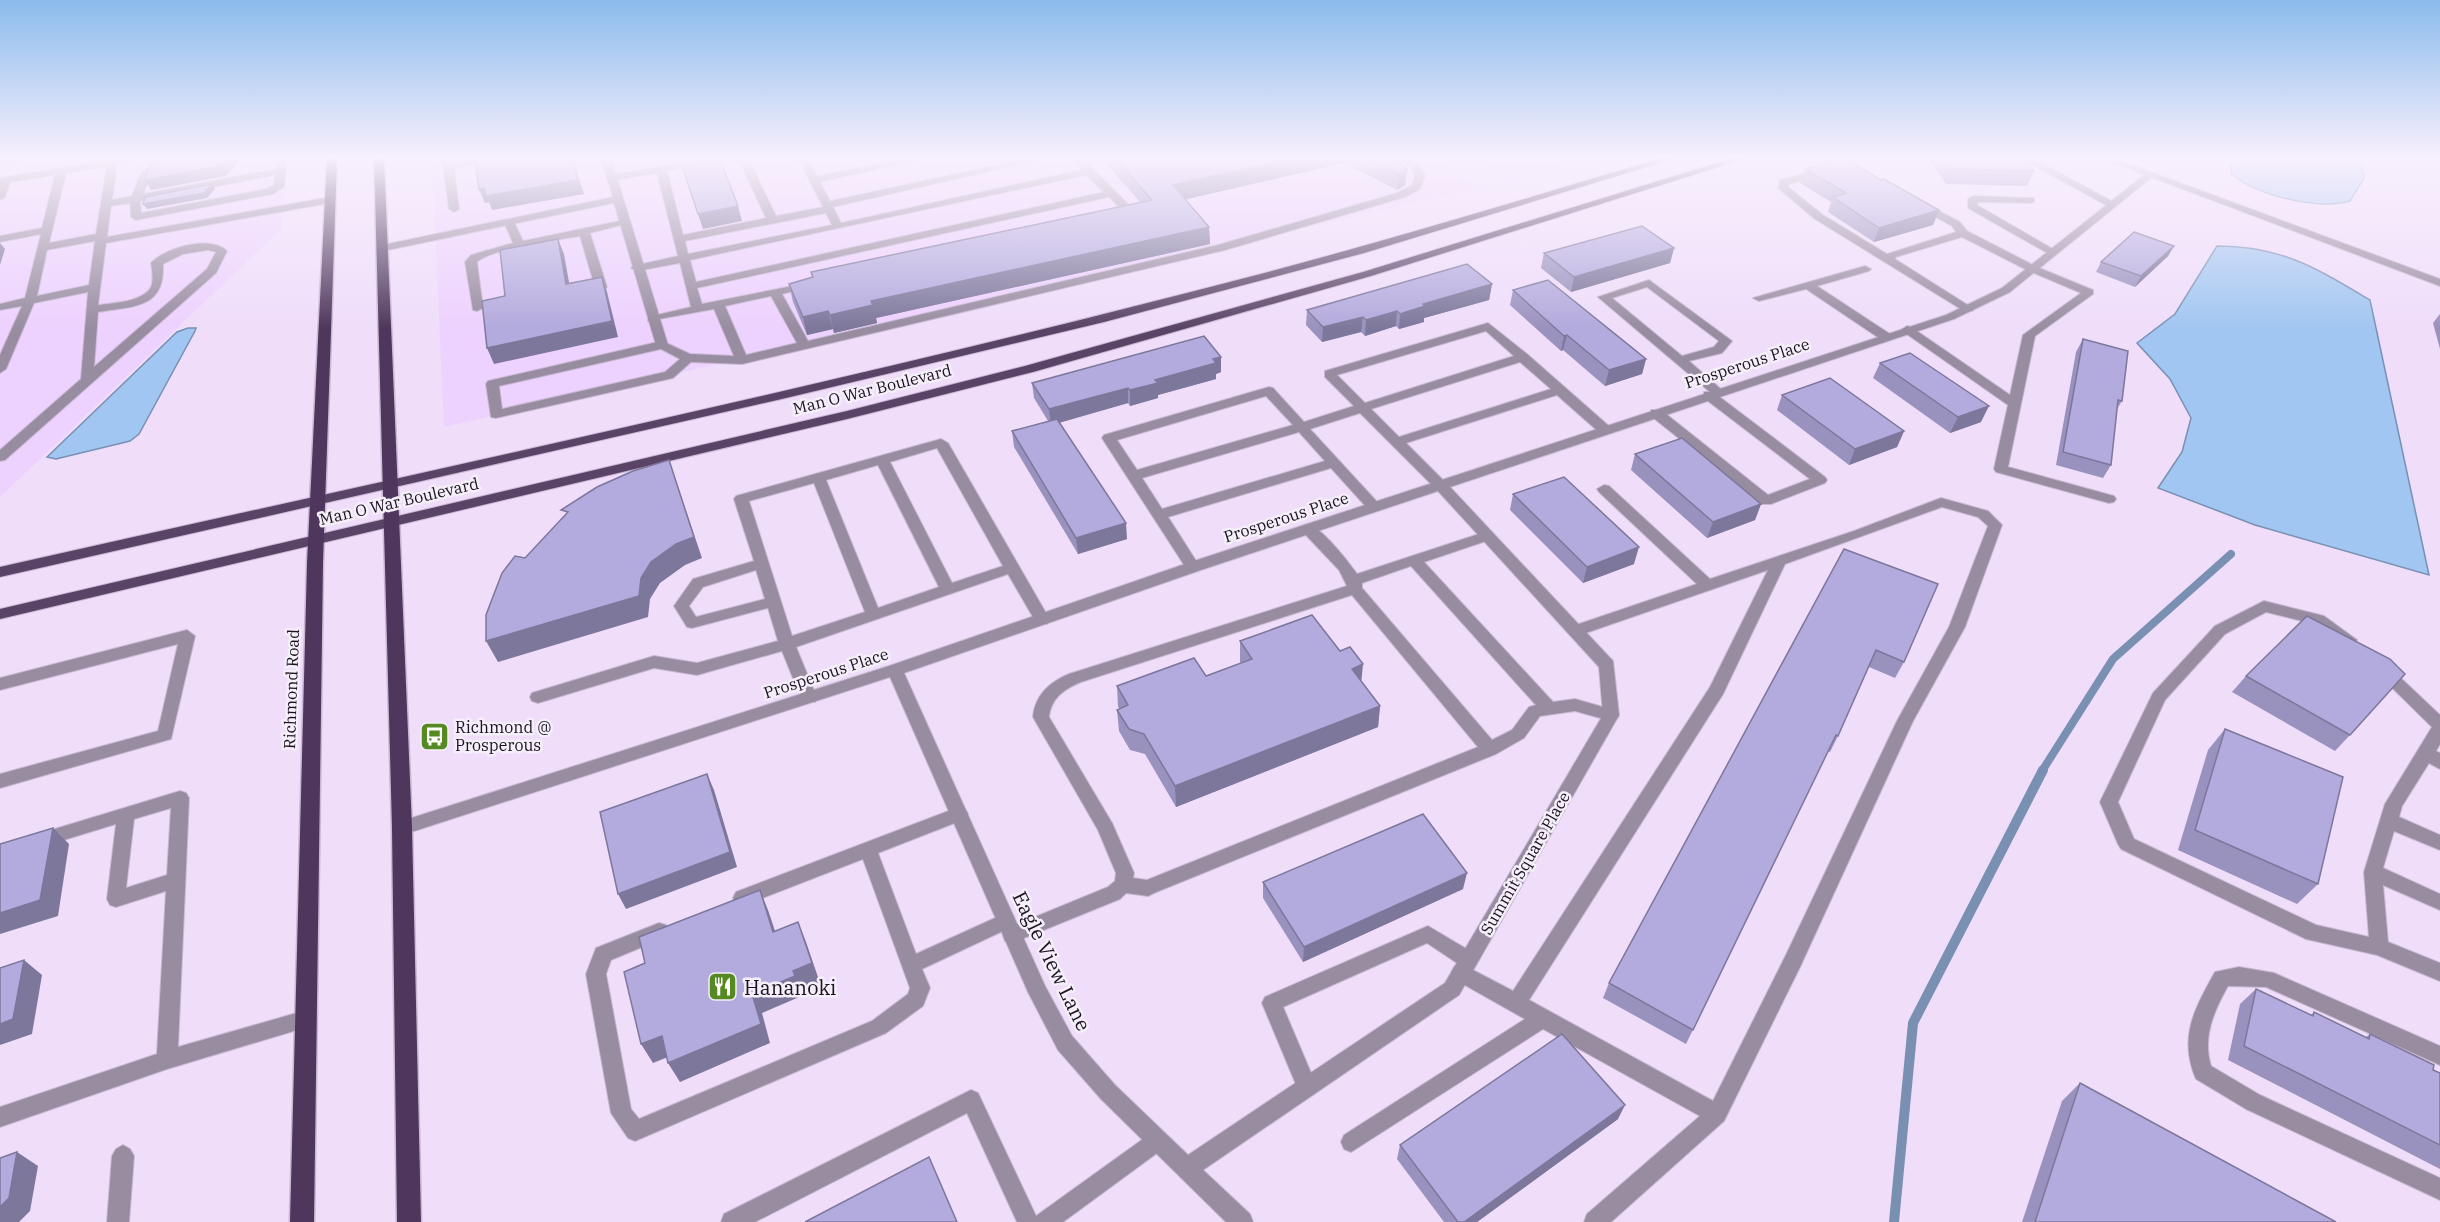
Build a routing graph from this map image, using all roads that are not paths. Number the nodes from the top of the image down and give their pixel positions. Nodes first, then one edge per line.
1 (50, 215) edge
2 (104, 215) edge
3 (187, 215) edge
4 (246, 215) edge
5 (329, 215) edge
6 (382, 215) edge
7 (544, 215) edge
8 (622, 215) edge
9 (673, 215) edge
10 (770, 215) edge
11 (793, 215) edge
12 (832, 215) edge
13 (892, 215) edge
14 (1014, 215) edge
15 (1117, 215) edge
16 (1333, 215) edge
17 (1481, 215) edge
18 (1557, 215) edge
19 (1817, 215) edge
20 (1940, 215) edge
21 (1988, 215) edge
22 (2098, 215) edge
23 (2259, 215) edge
24 (1108, 217) edge
25 (772, 220) junction
26 (509, 222) junction
27 (624, 223) junction
28 (185, 226) junction
29 (838, 227) junction
30 (46, 230) junction
31 (584, 232) junction
32 (1963, 233) junction
33 (0, 239) edge
34 (101, 239) junction
35 (679, 239) junction
36 (519, 245) junction
37 (43, 248) junction
38 (383, 248) junction
39 (2053, 252) junction
40 (684, 258) junction
41 (1889, 260) junction
42 (637, 268) junction
43 (1865, 269) dead end
44 (2033, 269) junction
45 (821, 281) edge
46 (2440, 283) edge
47 (1808, 285) junction
48 (691, 286) junction
49 (94, 287) junction
50 (601, 287) edge
51 (775, 292) junction
52 (1760, 298) dead end
53 (30, 300) junction
54 (718, 304) junction
55 (0, 307) edge
56 (477, 308) dead end
57 (697, 309) junction
58 (1968, 309) junction
59 (92, 310) junction
60 (652, 319) junction
61 (1907, 330) junction
62 (1886, 337) junction
63 (662, 345) junction
64 (804, 345) junction
65 (1523, 357) junction
66 (688, 358) junction
67 (742, 360) junction
68 (1680, 360) junction
69 (0, 369) edge
70 (87, 380) junction
71 (1559, 390) junction
72 (1713, 394) junction
73 (2015, 404) junction
74 (1363, 408) junction
75 (1656, 413) junction
76 (1302, 427) junction
77 (1605, 430) junction
78 (1397, 442) junction
79 (0, 458) edge
80 (882, 459) junction
81 (1334, 463) junction
82 (1133, 476) junction
83 (818, 477) junction
84 (390, 482) junction
85 (1440, 485) junction
86 (1604, 489) dead end
87 (317, 498) junction
88 (2109, 499) dead end
89 (1374, 507) junction
90 (1159, 515) junction
91 (391, 521) junction
92 (1308, 529) junction
93 (1487, 536) junction
94 (316, 539) junction
95 (1414, 560) junction
96 (1779, 562) junction
97 (761, 564) junction
98 (1193, 567) junction
99 (1012, 568) junction
100 (0, 572) edge
101 (1354, 584) junction
102 (1708, 586) junction
103 (948, 590) junction
104 (773, 602) junction
105 (0, 614) edge
106 (874, 615) junction
107 (1042, 620) junction
108 (1575, 631) junction
109 (787, 644) junction
110 (895, 670) junction
111 (0, 684) edge
112 (538, 697) dead end
113 (809, 698) junction
114 (1549, 708) junction
115 (1611, 715) junction
116 (2440, 727) edge
117 (1490, 749) junction
118 (2433, 758) edge
119 (0, 781) edge
120 (126, 814) junction
121 (959, 814) junction
122 (2389, 821) junction
123 (402, 828) junction
124 (2440, 843) edge
125 (23, 845) edge
126 (868, 849) junction
127 (2373, 872) junction
128 (176, 880) junction
129 (1123, 885) junction
130 (2440, 902) edge
131 (724, 906) edge
132 (680, 923) edge
133 (1009, 928) junction
134 (2379, 947) junction
135 (911, 965) junction
136 (1465, 966) junction
137 (2440, 972) edge
138 (1516, 1003) junction
139 (1543, 1018) junction
140 (307, 1019) junction
141 (2440, 1056) edge
142 (167, 1060) junction
143 (1307, 1087) junction
144 (1717, 1114) junction
145 (0, 1117) edge
146 (1157, 1141) junction
147 (1350, 1142) dead end
148 (123, 1156) dead end
149 (1186, 1169) junction
150 (2440, 1189) edge
151 (301, 1219) edge
152 (118, 1222) edge
153 (409, 1222) edge
154 (732, 1222) edge
155 (1028, 1222) edge
156 (1045, 1222) edge
157 (1242, 1222) edge
158 (1595, 1222) edge

1 - 30 street
2 - 34 street
3 - 28 street
4 - 28 street
5 - 87 highway, Richmond Road
6 - 38 highway
7 - 26 street
8 - 27 street
9 - 35 street
10 - 25 street
11 - 25 street
12 - 29 street
13 - 29 street
14 - 48 street
15 - 24 street
16 - 64 street
17 - 84 main road, Man O War Boulevard
18 - 91 main road, Man O War Boulevard
19 - 41 street
20 - 32 street
21 - 39 street
22 - 39 street, Prosperous Place
23 - 46 street
25 - 35 street
26 - 36 street
26 - 38 street
27 - 31 street
27 - 42 street
28 - 34 street
29 - 40 street
30 - 33 street
30 - 37 street
31 - 36 street
31 - 50 street
32 - 41 street
32 - 44 street
34 - 37 street
34 - 49 street
35 - 40 street
36 - 56 street
37 - 53 street
38 - 84 highway
39 - 44 street, Prosperous Place
40 - 42 street
40 - 48 street
41 - 58 street
42 - 60 street
43 - 47 street
44 - 58 street, Prosperous Place
44 - 73 street
45 - 51 street
47 - 52 street
47 - 62 street
48 - 57 street
49 - 53 street
49 - 59 street
51 - 54 street
51 - 64 street
53 - 55 street
53 - 69 street
54 - 57 street
54 - 67 street
57 - 60 street
58 - 61 street, Prosperous Place
59 - 70 street
59 - 70 street
60 - 63 street
61 - 62 street, Prosperous Place
61 - 73 street
62 - 72 street, Prosperous Place
63 - 66 street
63 - 66 street
64 - 67 street
65 - 71 street
65 - 74 street
65 - 74 street
66 - 67 street
68 - 68 street
68 - 72 street
70 - 79 street
71 - 77 street
71 - 78 street
72 - 75 street, Prosperous Place
72 - 75 street
73 - 88 street
74 - 76 street
74 - 78 street
75 - 77 street, Prosperous Place
76 - 81 street
76 - 82 street
76 - 82 street
77 - 85 street, Prosperous Place
78 - 85 street
80 - 83 street
80 - 99 street
80 - 103 street
81 - 89 street
81 - 90 street
82 - 90 street
83 - 97 street
83 - 106 street
84 - 87 main road, Man O War Boulevard
84 - 91 highway
85 - 89 street, Prosperous Place
85 - 93 street
86 - 102 street
87 - 94 highway, Richmond Road
87 - 100 main road, Man O War Boulevard
89 - 92 street, Prosperous Place
90 - 98 street
91 - 94 main road, Man O War Boulevard
91 - 123 highway
92 - 98 street, Prosperous Place
92 - 101 street
93 - 95 street
93 - 108 street
94 - 105 main road, Man O War Boulevard
94 - 140 highway, Richmond Road
95 - 101 street
95 - 114 street
96 - 102 street
96 - 138 street
96 - 144 street
97 - 104 street
97 - 104 street
98 - 107 street, Prosperous Place
99 - 103 street
99 - 107 street
101 - 117 street
101 - 129 street
102 - 108 street
103 - 106 street
104 - 109 street
106 - 109 street
107 - 110 street, Prosperous Place
108 - 115 street
109 - 112 street
109 - 113 street
110 - 113 street, Prosperous Place
110 - 121 street, Eagle View Lane
111 - 119 street
113 - 123 street, Prosperous Place
114 - 115 street
114 - 117 street
115 - 136 street, Summit Square Place
116 - 118 street
116 - 134 street
117 - 129 street
118 - 122 street
120 - 125 street
120 - 128 street
120 - 128 street
121 - 126 street
121 - 133 street, Eagle View Lane
122 - 124 street
122 - 127 street
123 - 153 highway
126 - 131 street
126 - 135 street
127 - 130 street
127 - 134 street
128 - 142 street
129 - 133 street
132 - 135 street
133 - 135 street
133 - 146 street, Eagle View Lane
134 - 137 street
136 - 138 street
136 - 143 street, Summit Square Place
136 - 143 street
138 - 139 street
139 - 144 street
139 - 147 street
140 - 142 street
140 - 151 highway, Richmond Road
141 - 150 street
142 - 145 street
143 - 149 street, Summit Square Place
144 - 158 street
146 - 149 street, Eagle View Lane
146 - 156 street
148 - 152 street
149 - 157 street, Eagle View Lane
154 - 155 street

